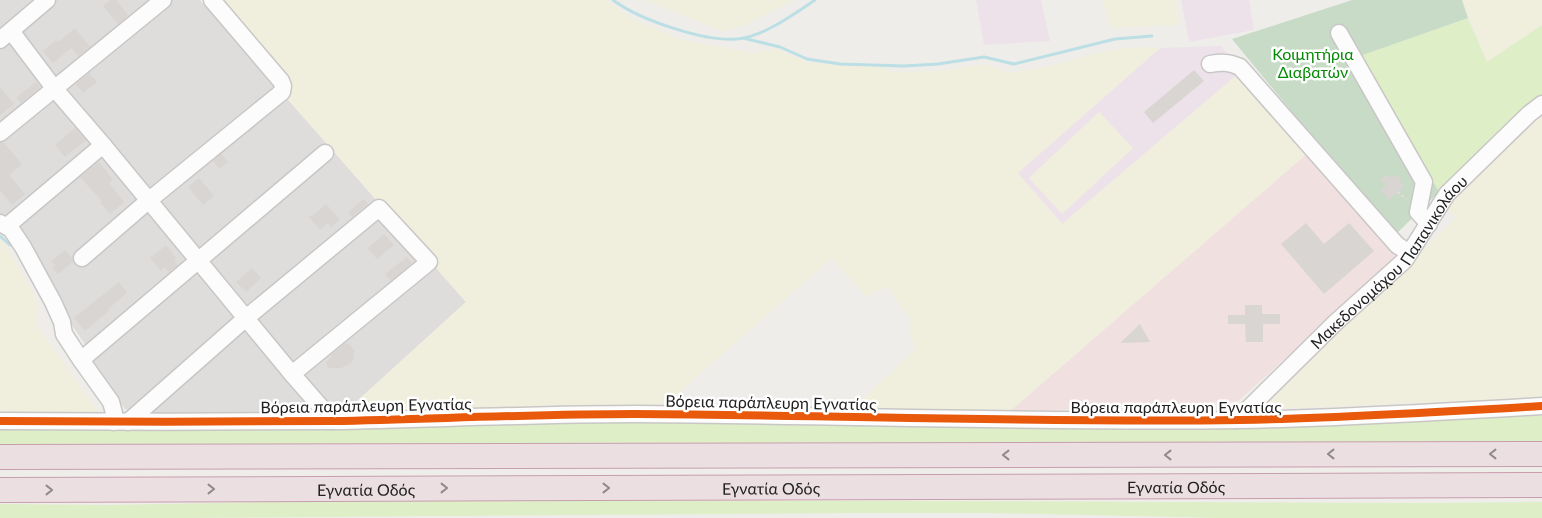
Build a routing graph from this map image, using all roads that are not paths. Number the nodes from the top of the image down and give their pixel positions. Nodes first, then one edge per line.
1 (47, 0) edge
2 (163, 0) edge
3 (212, 0) edge
4 (1339, 33) dead end
5 (5, 35) edge
6 (1210, 64) dead end
7 (54, 88) junction
8 (1542, 104) edge
9 (0, 133) edge
10 (103, 146) junction
11 (325, 153) dead end
12 (148, 201) junction
13 (3, 224) edge
14 (1429, 224) junction
15 (1409, 254) junction
16 (82, 258) dead end
17 (198, 260) junction
18 (246, 318) junction
19 (81, 360) junction
20 (292, 374) junction
21 (1542, 406) edge
22 (333, 420) junction
23 (1237, 420) junction
24 (0, 421) edge
25 (121, 422) junction
26 (1542, 454) edge
27 (0, 456) edge
28 (1542, 485) edge
29 (0, 490) edge

1 - 5 street
2 - 7 street
3 - 12 street
4 - 14 street
5 - 7 street
6 - 15 street
7 - 9 street
7 - 10 street
8 - 14 street, Μακεδονομάχου Παπανικολάου
10 - 12 street
10 - 13 street
11 - 17 street
12 - 16 street
12 - 17 street
13 - 19 street
14 - 15 street, Μακεδονομάχου Παπανικολάου
15 - 23 street, Μακεδονομάχου Παπανικολάου
17 - 18 street
17 - 19 street
18 - 20 street
18 - 20 street
18 - 25 street
19 - 25 street
20 - 22 street
21 - 23 street, Βόρεια παράπλευρη Εγνατίας
22 - 23 street, Βόρεια παράπλευρη Εγνατίας
22 - 25 street, Βόρεια παράπλευρη Εγνατίας
24 - 25 street, Βόρεια παράπλευρη Εγνατίας
26 -> 27 highway, Εγνατία Οδός
29 -> 28 highway, Εγνατία Οδός

